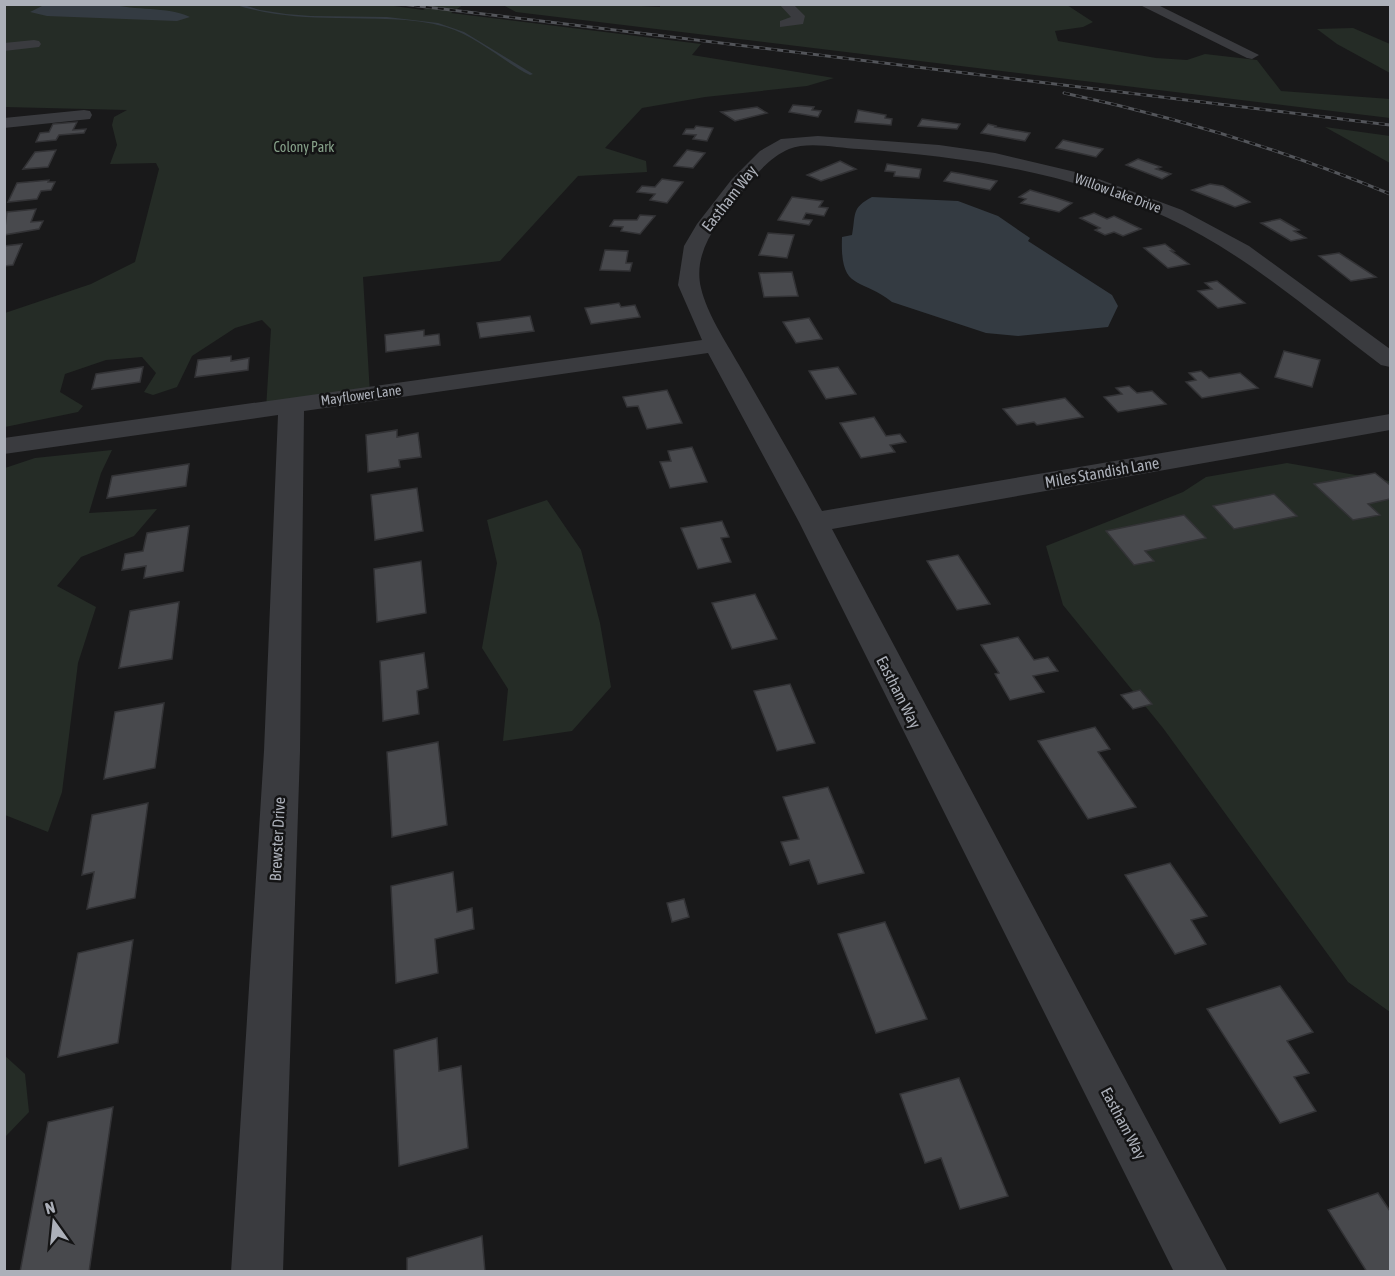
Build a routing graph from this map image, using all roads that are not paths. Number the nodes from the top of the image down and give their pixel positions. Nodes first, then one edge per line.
1 (785, 4) edge
2 (1144, 4) edge
3 (785, 24) dead end
4 (34, 44) dead end
5 (4, 47) edge
6 (1252, 55) dead end
7 (84, 115) dead end
8 (4, 123) edge
9 (802, 141) joint
10 (717, 345) junction
11 (1390, 360) edge
12 (291, 405) junction
13 (1390, 422) edge
14 (4, 446) edge
15 (814, 522) junction
16 (257, 1272) edge
17 (1202, 1272) edge

1 - 3 street
2 - 6 street
4 - 5 street
7 - 8 street
9 - 10 street, Eastham Way
9 - 11 street, Willow Lake Drive
10 - 12 street, Mayflower Lane
10 - 15 street, Eastham Way
12 - 14 street, Mayflower Lane
12 - 16 street, Brewster Drive
13 - 15 street, Miles Standish Lane
15 - 17 street, Eastham Way

